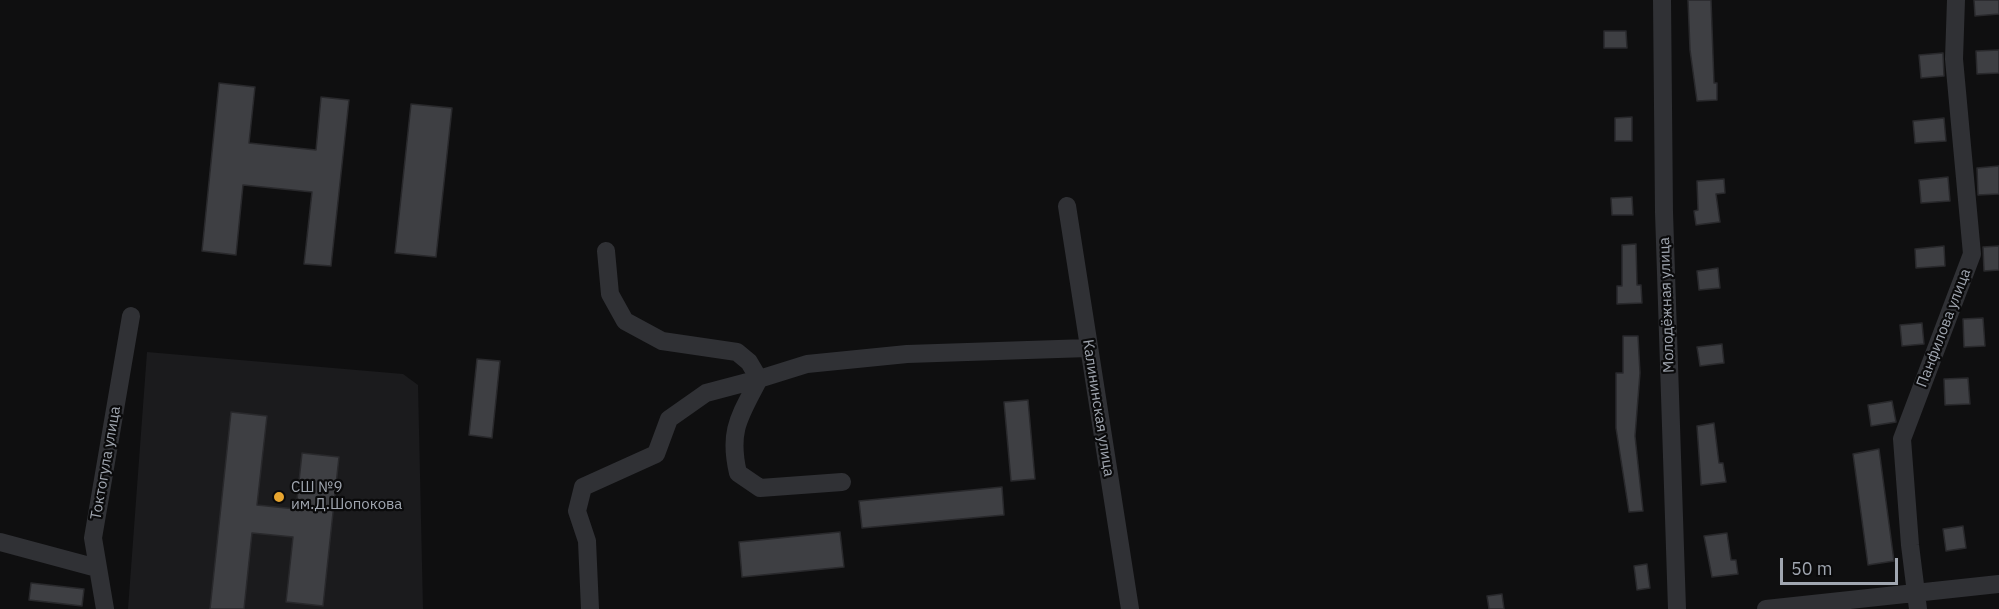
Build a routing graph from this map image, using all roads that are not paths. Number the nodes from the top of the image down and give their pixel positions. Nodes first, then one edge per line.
1 (1662, 0) edge
2 (1956, 0) edge
3 (1067, 206) dead end
4 (606, 250) dead end
5 (131, 316) dead end
6 (1088, 348) junction
7 (759, 379) junction
8 (842, 482) dead end
9 (0, 542) edge
10 (98, 568) junction
11 (1999, 584) edge
12 (1918, 601) edge
13 (105, 609) edge
14 (590, 609) edge
15 (1130, 609) edge
16 (1677, 609) edge
17 (1766, 609) edge

1 - 16 street, Молодёжная улица
2 - 12 street, Панфилова улица
3 - 6 street, Калининская улица
4 - 7 street
5 - 10 street, Токтогула улица
6 - 7 street
6 - 15 street, Калининская улица
7 - 8 street
7 - 14 street
9 - 10 street
10 - 13 street, Токтогула улица
11 - 12 street
12 - 17 street

